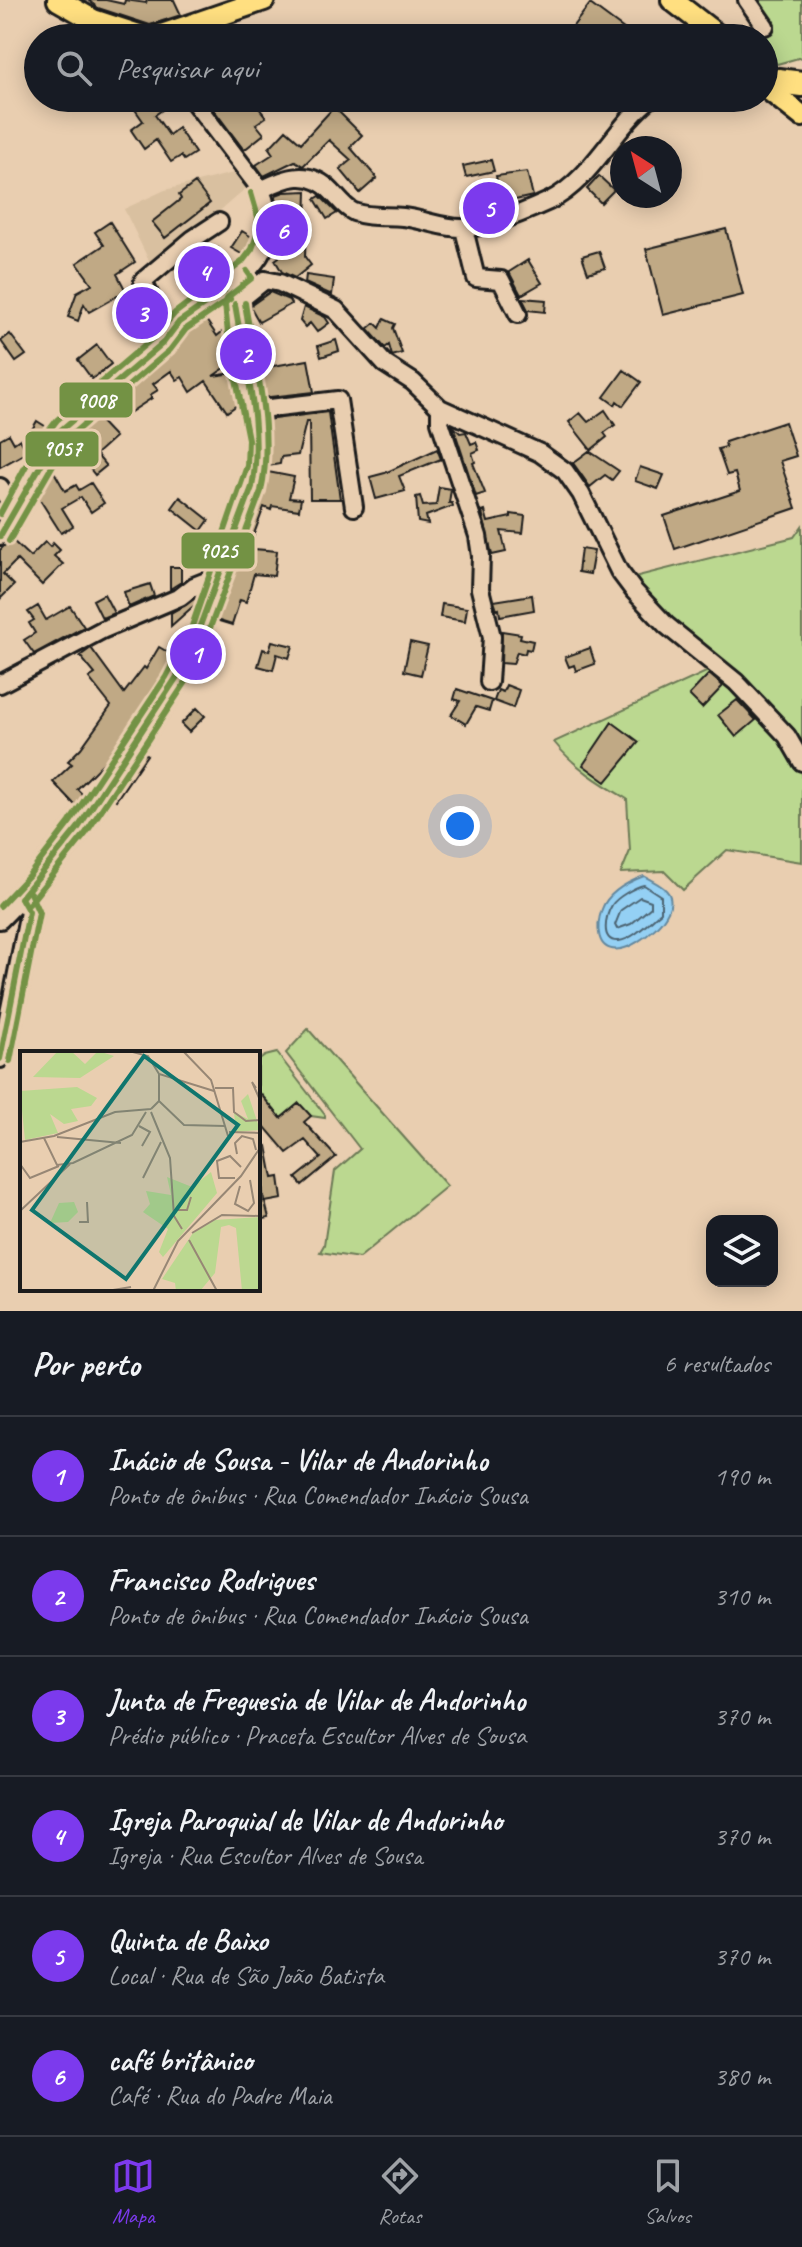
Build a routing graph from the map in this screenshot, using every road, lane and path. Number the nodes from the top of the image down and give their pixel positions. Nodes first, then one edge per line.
1 (58, 0) edge
2 (264, 0) edge
3 (654, 0) edge
4 (672, 0) edge
5 (747, 0) edge
6 (106, 24) edge
7 (192, 24) edge
8 (684, 24) edge
9 (703, 24) edge
10 (764, 24) edge
11 (778, 81) edge
12 (778, 81) edge
13 (802, 99) edge
14 (202, 112) edge
15 (637, 112) edge
16 (802, 116) edge
17 (261, 190) junction
18 (219, 222) dead end
19 (464, 229) junction
20 (260, 272) junction
21 (230, 298) junction
22 (518, 314) dead end
23 (172, 331) junction
24 (440, 408) junction
25 (253, 410) junction
26 (0, 487) edge
27 (354, 507) dead end
28 (14, 509) junction
29 (0, 536) edge
30 (219, 576) junction
31 (489, 682) dead end
32 (0, 684) edge
33 (795, 731) edge
34 (802, 762) edge
35 (21, 898) junction
36 (0, 920) edge
37 (0, 1059) edge

1 - 6 main road
2 - 7 main road
3 - 8 main road
4 - 9 main road
5 - 10 street
11 - 13 main road
12 - 16 main road
14 - 17 street
15 - 19 street
17 - 19 street
17 - 20 street
18 - 23 street
19 - 22 street
20 - 21 street
20 - 24 street
21 - 23 street
21 - 25 street
23 - 28 street
24 - 31 street
24 - 33 street
25 - 27 street
25 - 30 street
26 - 28 street
28 - 29 street
30 - 32 street
30 - 35 street
33 - 34 street
35 - 36 street
35 - 37 street

